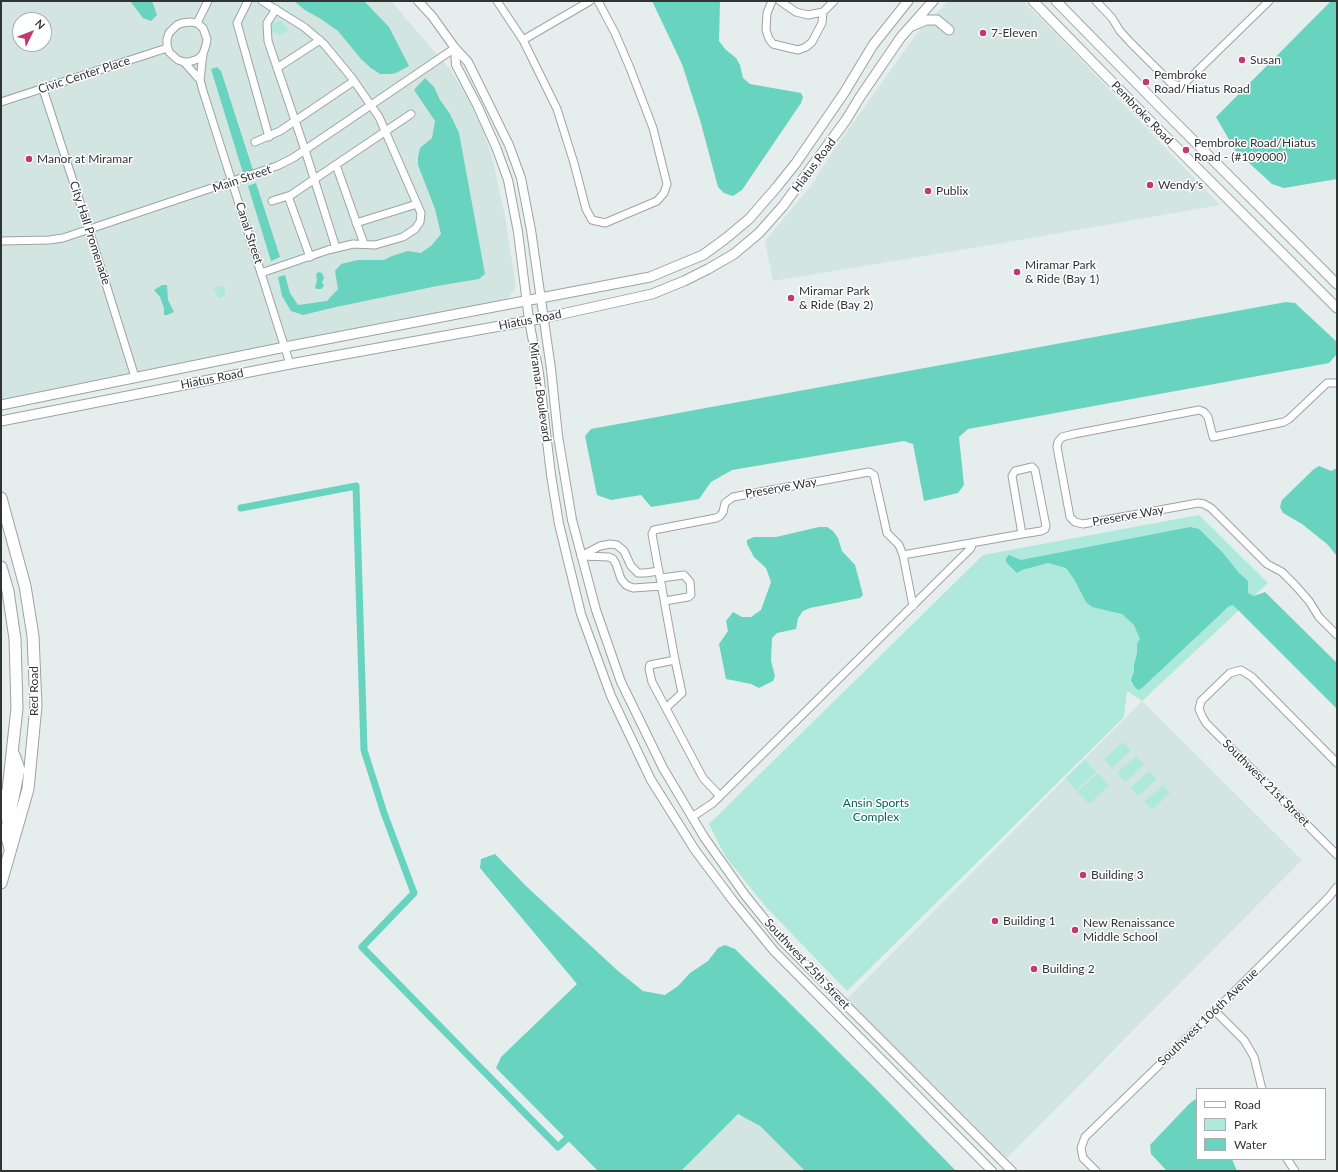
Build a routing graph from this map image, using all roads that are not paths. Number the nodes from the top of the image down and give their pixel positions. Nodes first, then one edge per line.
1 (208, 1) edge
2 (248, 1) edge
3 (262, 1) edge
4 (418, 1) edge
5 (497, 1) edge
6 (590, 1) edge
7 (598, 1) edge
8 (772, 1) edge
9 (780, 1) edge
10 (834, 1) edge
11 (908, 1) edge
12 (933, 1) edge
13 (1033, 1) edge
14 (1056, 1) edge
15 (1096, 1) edge
16 (1269, 1) edge
17 (276, 9) junction
18 (823, 12) junction
19 (197, 23) junction
20 (909, 27) junction
21 (949, 30) dead end
22 (320, 40) junction
23 (523, 40) junction
24 (167, 48) junction
25 (455, 48) junction
26 (203, 54) junction
27 (184, 62) junction
28 (277, 68) junction
29 (200, 80) junction
30 (354, 81) junction
31 (42, 89) junction
32 (1, 102) edge
33 (371, 105) junction
34 (1166, 113) junction
35 (411, 114) dead end
36 (295, 121) junction
37 (1153, 124) junction
38 (386, 131) junction
39 (269, 137) junction
40 (255, 142) dead end
41 (305, 150) junction
42 (336, 165) junction
43 (314, 180) junction
44 (232, 182) junction
45 (776, 188) junction
46 (288, 196) junction
47 (789, 198) junction
48 (272, 201) dead end
49 (417, 204) junction
50 (356, 223) junction
51 (89, 230) junction
52 (1, 241) edge
53 (364, 244) junction
54 (336, 248) junction
55 (310, 257) junction
56 (261, 273) junction
57 (1336, 282) edge
58 (1322, 293) junction
59 (541, 298) junction
60 (526, 302) junction
61 (1337, 308) edge
62 (544, 318) junction
63 (529, 320) junction
64 (285, 347) junction
65 (290, 364) junction
66 (136, 377) junction
67 (1337, 383) edge
68 (1, 405) edge
69 (1, 421) edge
70 (1, 498) edge
71 (1022, 534) junction
72 (972, 544) junction
73 (904, 555) junction
74 (581, 556) junction
75 (1, 567) edge
76 (661, 578) junction
77 (665, 601) junction
78 (913, 606) junction
79 (1337, 635) edge
80 (675, 660) junction
81 (621, 682) joint
82 (610, 693) joint
83 (666, 708) junction
84 (12, 751) junction
85 (1337, 763) edge
86 (720, 796) junction
87 (1, 816) edge
88 (692, 817) junction
89 (11, 850) junction
90 (1337, 855) edge
91 (1, 883) edge
92 (1337, 887) edge
93 (1215, 1010) junction
94 (1262, 1088) edge
95 (1288, 1160) edge
96 (992, 1171) edge
97 (1012, 1171) edge
98 (1096, 1171) edge
99 (1295, 1171) edge

1 - 19 street
2 - 39 street
3 - 17 street
4 - 25 street, Miramar Boulevard
5 - 23 street
6 - 23 street
7 - 23 street
8 - 18 street
9 - 18 street
10 - 18 street
11 - 45 main road, Hiatus Road
12 - 20 main road, Hiatus Road
13 - 37 main road, Pembroke Road
14 - 34 main road, Pembroke Road
15 - 16 street
17 - 22 street
17 - 28 street
19 - 24 street
19 - 26 street
20 - 21 main road
20 - 47 main road, Hiatus Road
22 - 28 street
22 - 30 street
24 - 27 street
24 - 31 street, Civic Center Place
25 - 33 street, Main Street
25 - 59 street, Miramar Boulevard
25 - 60 street, Miramar Boulevard
26 - 27 street
26 - 29 street, Canal Street
27 - 29 street, Canal Street
28 - 36 street
29 - 44 street, Canal Street
30 - 33 street
30 - 36 street
31 - 32 street, Civic Center Place
31 - 51 street, City Hall Promenade
33 - 38 street
33 - 41 street, Main Street
34 - 37 main road
34 - 57 main road, Pembroke Road
35 - 38 street
36 - 39 street
36 - 41 street
37 - 58 main road, Pembroke Road
38 - 42 street
38 - 49 street
39 - 40 street
41 - 43 street
41 - 44 street, Main Street
42 - 43 street
42 - 50 street
43 - 46 street
43 - 54 street
44 - 51 street, Main Street
44 - 56 street, Canal Street
45 - 47 main road
45 - 59 main road, Hiatus Road
46 - 48 street
46 - 55 street
47 - 62 main road, Hiatus Road
49 - 50 street
49 - 53 street
50 - 53 street
51 - 52 street, Main Street
51 - 66 street, City Hall Promenade
53 - 54 street
54 - 55 street
55 - 56 street
56 - 64 street, Canal Street
57 - 58 main road
58 - 61 main road, Pembroke Road
59 - 60 main road, Hiatus Road
59 - 62 street, Miramar Boulevard
60 - 63 street, Miramar Boulevard
60 - 64 main road, Hiatus Road
62 - 63 main road, Hiatus Road
62 - 74 street, Miramar Boulevard
63 - 65 main road, Hiatus Road
63 - 82 street, Miramar Boulevard
64 - 65 street, Canal Street
64 - 66 main road, Hiatus Road
65 - 69 main road, Hiatus Road
66 - 68 main road, Hiatus Road
67 - 79 street, Preserve Way
70 - 89 highway, Red Road
71 - 71 street
71 - 72 street
72 - 73 street
72 - 78 street
73 - 76 street, Preserve Way
73 - 78 street, Preserve Way
74 - 76 street
74 - 76 street
74 - 81 street, Miramar Boulevard
75 - 84 highway, Red Road
76 - 77 street, Preserve Way
76 - 77 street
77 - 80 street, Preserve Way
78 - 86 street
80 - 83 street, Preserve Way
80 - 83 street
81 - 88 street, Southwest 25th Street
82 - 96 street, Southwest 25th Street
83 - 86 street
84 - 87 highway, Red Road
84 - 89 highway
85 - 90 street, Southwest 21st Street
86 - 88 street
88 - 97 street, Southwest 25th Street
89 - 91 highway, Red Road
92 - 93 street, Southwest 106th Avenue
93 - 94 street
93 - 98 street, Southwest 106th Avenue
95 - 99 street

